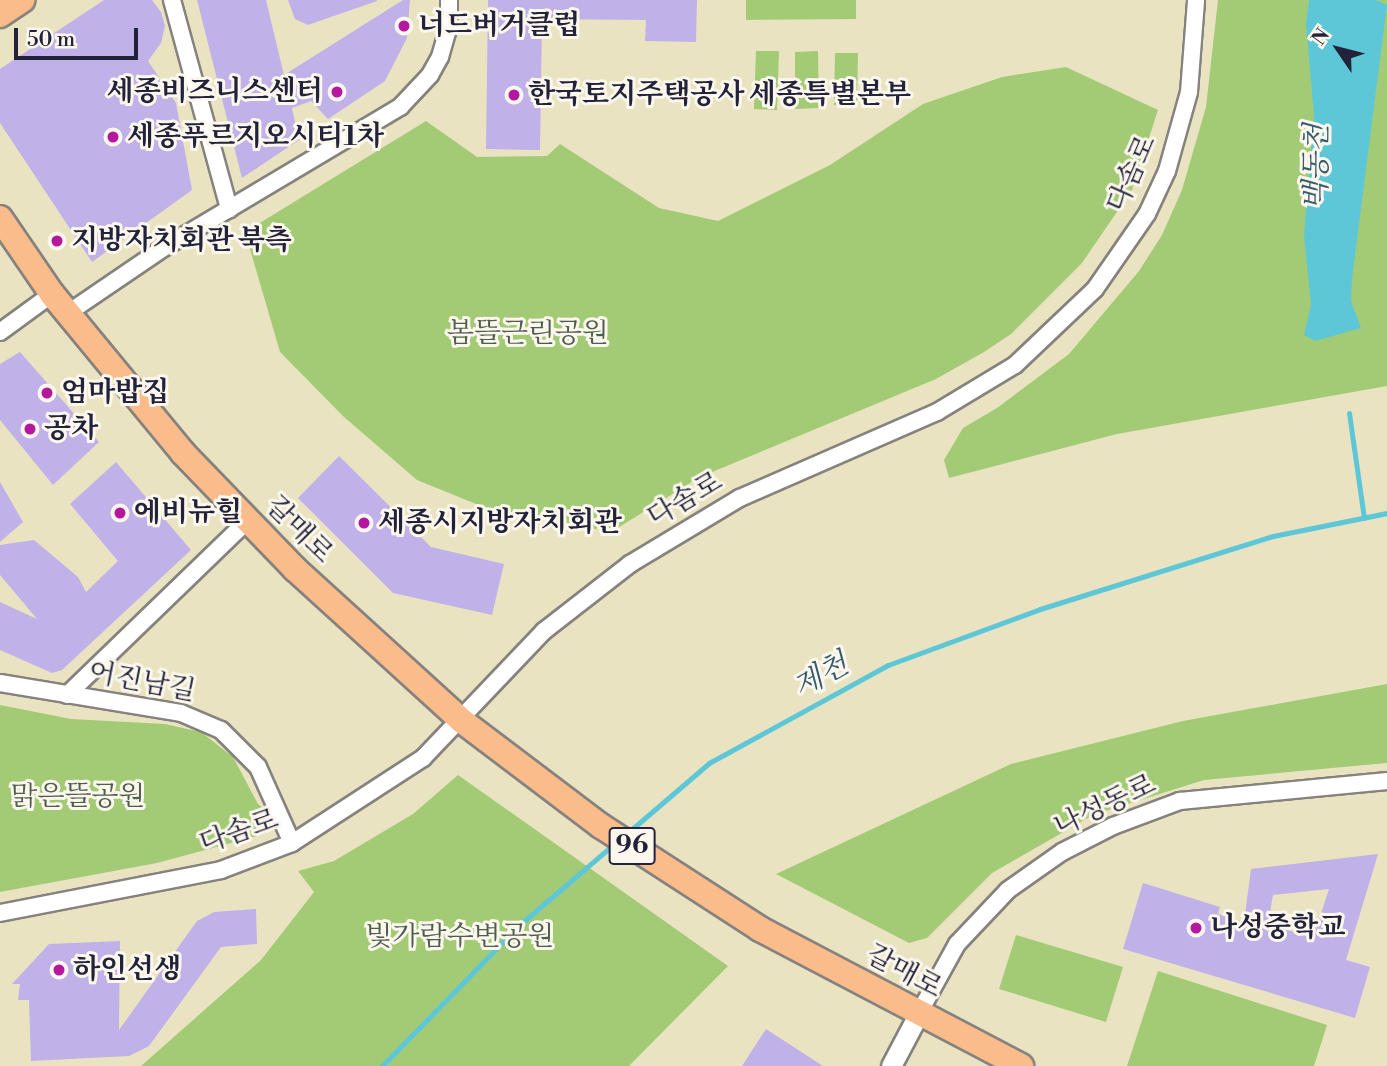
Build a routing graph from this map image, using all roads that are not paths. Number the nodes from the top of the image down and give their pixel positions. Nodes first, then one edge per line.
1 (22, 0) edge
2 (172, 0) edge
3 (449, 0) edge
4 (1196, 0) edge
5 (0, 15) edge
6 (229, 209) junction
7 (0, 218) edge
8 (52, 294) junction
9 (68, 313) junction
10 (0, 332) edge
11 (247, 521) junction
12 (0, 683) edge
13 (66, 695) junction
14 (462, 721) junction
15 (1387, 781) edge
16 (292, 843) junction
17 (0, 913) edge
18 (919, 1013) junction
19 (891, 1066) edge
20 (1021, 1066) edge

1 - 5 main road
2 - 6 street
3 - 6 street
4 - 14 street, 다솜로
6 - 9 street
7 - 8 main road, 갈매로 / 96
8 - 9 main road, 갈매로 / 96
8 - 10 street
9 - 11 main road, 갈매로 / 96
11 - 13 street
11 - 14 main road, 갈매로 / 96
12 - 13 street, 어진남길
13 - 16 street, 어진남길
14 - 16 street, 다솜로
14 - 18 main road, 갈매로 / 96
15 - 18 street, 나성동로
16 - 17 street, 다솜로
18 - 19 street
18 - 20 main road, 갈매로 / 96

